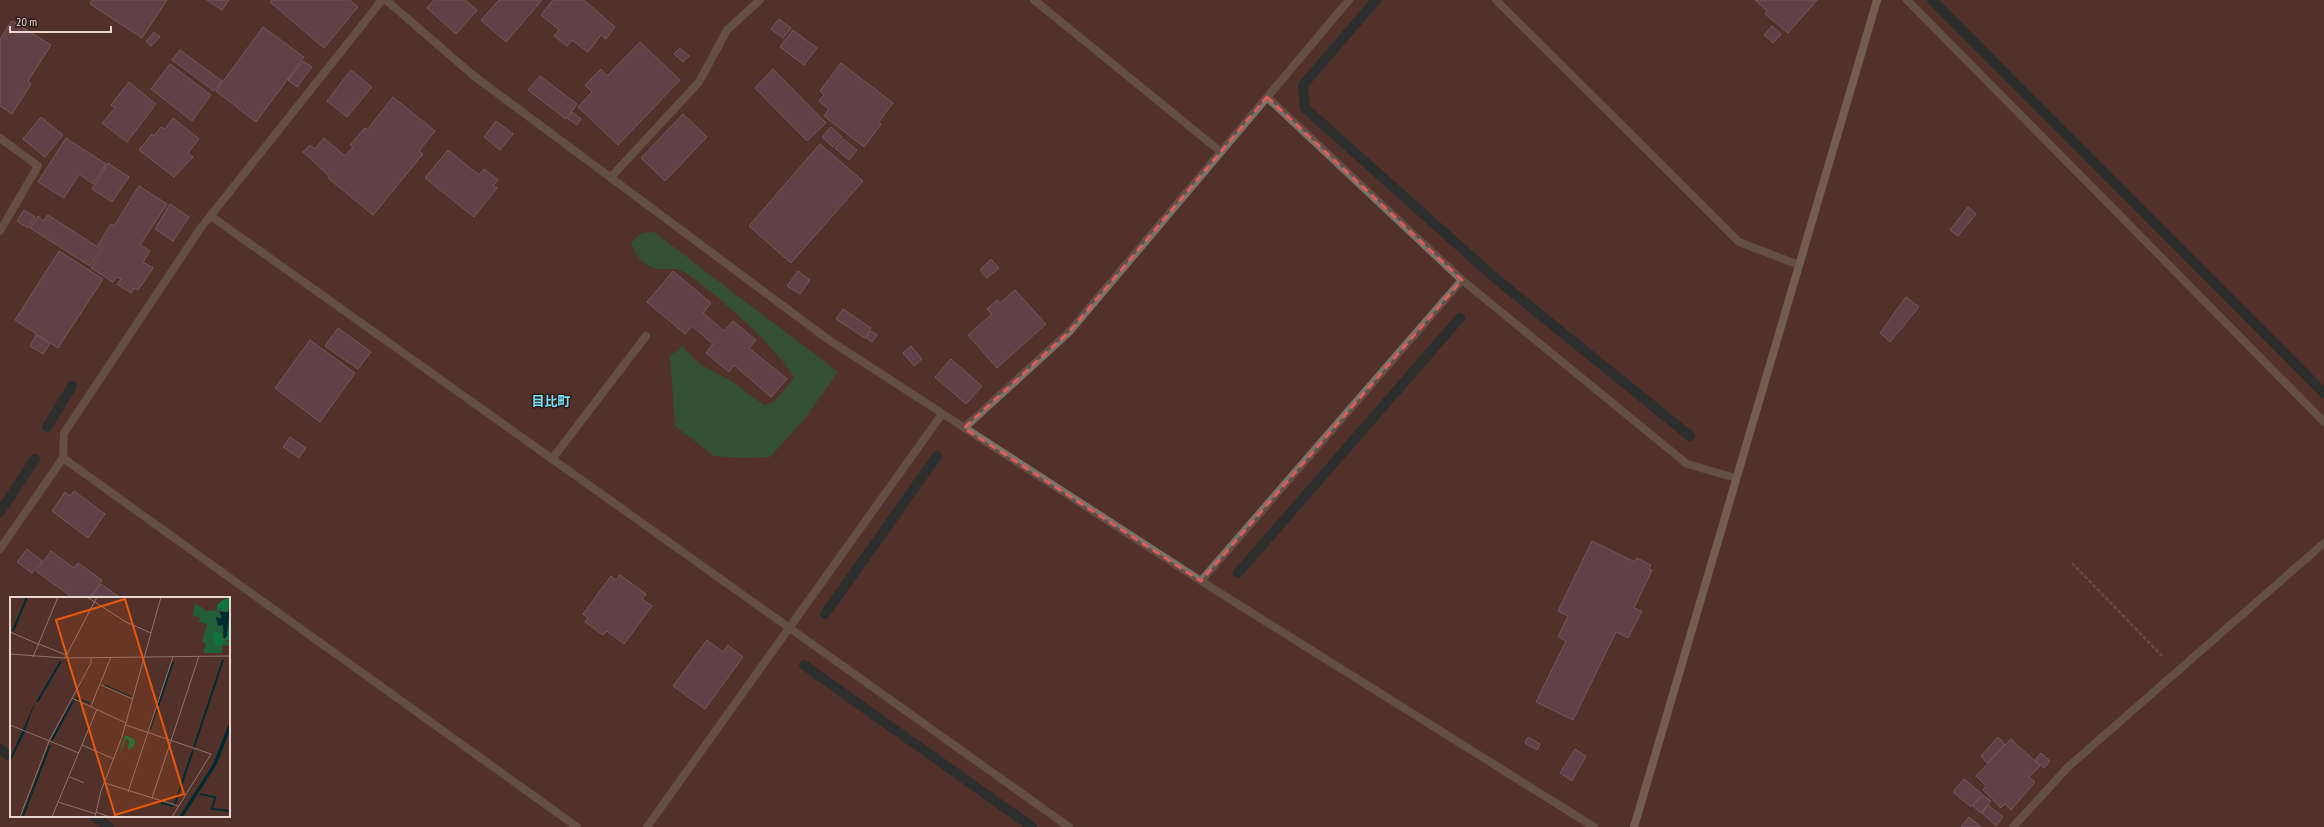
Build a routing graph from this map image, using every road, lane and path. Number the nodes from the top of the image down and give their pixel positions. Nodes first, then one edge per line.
1 (382, 0) edge
2 (386, 0) edge
3 (760, 0) edge
4 (1034, 0) edge
5 (1349, 0) edge
6 (1496, 0) edge
7 (1877, 0) edge
8 (1908, 0) edge
9 (1267, 98) junction
10 (0, 138) edge
11 (1221, 152) junction
12 (611, 177) junction
13 (211, 216) junction
14 (0, 232) edge
15 (1799, 265) junction
16 (1462, 280) junction
17 (646, 336) dead end
18 (942, 414) junction
19 (2324, 422) edge
20 (964, 428) junction
21 (62, 458) junction
22 (552, 459) junction
23 (1736, 478) junction
24 (2324, 543) edge
25 (0, 549) edge
26 (2072, 563) dead end
27 (1201, 581) junction
28 (789, 628) junction
29 (2177, 672) junction
30 (577, 827) edge
31 (647, 827) edge
32 (1069, 827) edge
33 (1594, 827) edge
34 (1634, 827) edge
35 (2013, 827) edge

1 - 13 street
2 - 12 street
3 - 12 street
4 - 11 street
5 - 9 street
6 - 15 street
7 - 15 street
8 - 19 street
9 - 11 street
9 - 16 street
10 - 14 street
11 - 20 street
12 - 18 street
13 - 21 street
13 - 22 street
15 - 23 street
16 - 23 street
16 - 27 street
17 - 22 street
18 - 20 street
18 - 28 street
20 - 27 street
21 - 25 street
21 - 30 street
22 - 28 street
23 - 34 street
24 - 29 street
26 - 29 path
27 - 33 street
28 - 31 street
28 - 32 street
29 - 35 street

